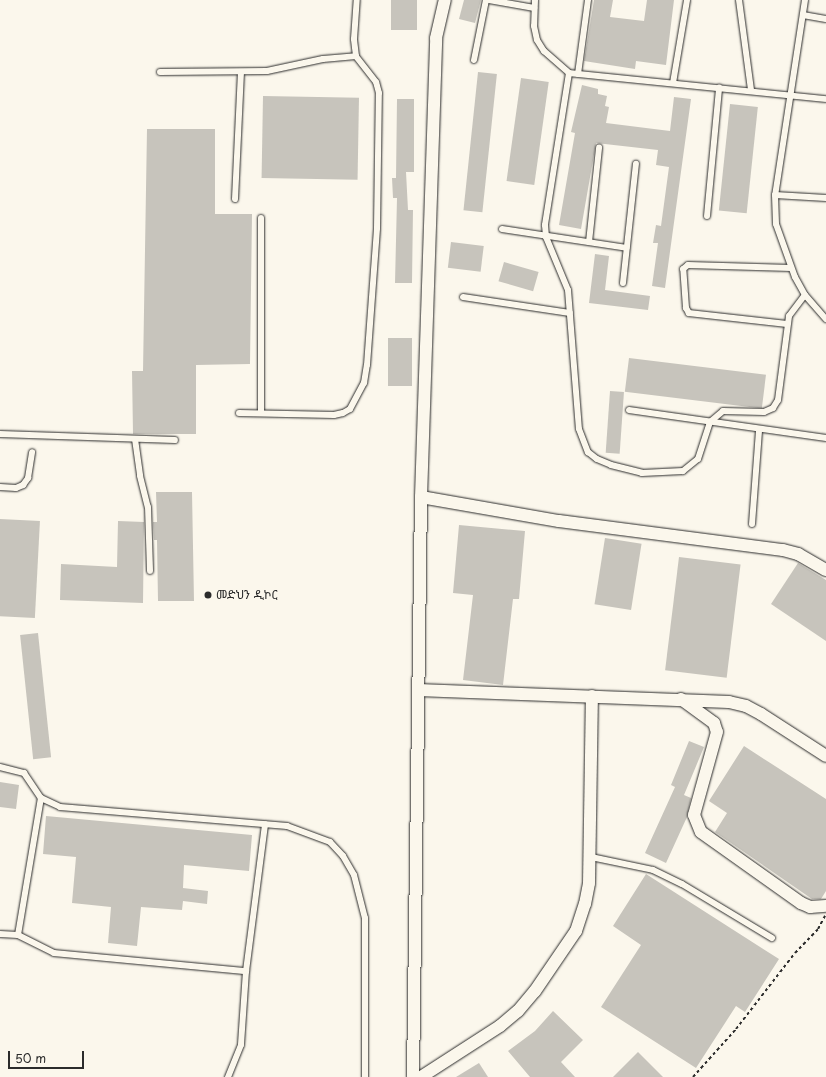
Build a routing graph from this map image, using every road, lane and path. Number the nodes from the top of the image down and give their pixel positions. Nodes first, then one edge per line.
1 (357, 0) edge
2 (445, 0) edge
3 (488, 0) edge
4 (535, 0) edge
5 (588, 0) edge
6 (687, 0) edge
7 (739, 0) edge
8 (805, 0) edge
9 (534, 8) junction
10 (803, 15) junction
11 (826, 18) edge
12 (356, 56) junction
13 (474, 60) dead end
14 (160, 72) dead end
15 (241, 73) junction
16 (569, 74) junction
17 (578, 74) junction
18 (673, 83) junction
19 (719, 88) junction
20 (751, 90) junction
21 (788, 94) junction
22 (826, 98) edge
23 (599, 148) dead end
24 (636, 164) dead end
25 (775, 195) junction
26 (826, 198) edge
27 (235, 199) dead end
28 (706, 216) dead end
29 (261, 218) dead end
30 (502, 229) dead end
31 (546, 236) junction
32 (589, 242) junction
33 (627, 248) junction
34 (791, 268) junction
35 (623, 283) dead end
36 (805, 295) junction
37 (462, 297) dead end
38 (570, 313) junction
39 (826, 319) edge
40 (787, 324) junction
41 (629, 410) dead end
42 (261, 412) junction
43 (240, 413) dead end
44 (710, 422) junction
45 (759, 430) junction
46 (0, 434) edge
47 (826, 438) edge
48 (135, 439) junction
49 (175, 440) dead end
50 (32, 452) dead end
51 (0, 487) edge
52 (421, 497) junction
53 (752, 524) dead end
54 (826, 570) edge
55 (150, 571) dead end
56 (418, 690) junction
57 (592, 696) junction
58 (680, 699) junction
59 (826, 756) edge
60 (0, 767) edge
61 (41, 798) junction
62 (265, 824) junction
63 (591, 857) junction
64 (826, 906) edge
65 (826, 914) edge
66 (0, 934) edge
67 (18, 935) junction
68 (772, 938) dead end
69 (246, 971) junction
70 (228, 1077) edge
71 (365, 1077) edge
72 (413, 1077) edge
73 (421, 1077) edge
74 (693, 1077) edge

1 - 12 lane
2 - 52 street
3 - 9 lane
3 - 13 lane
4 - 9 lane
5 - 17 lane
6 - 18 lane
7 - 20 lane
8 - 10 lane
9 - 16 lane
10 - 11 lane
10 - 21 lane
12 - 15 lane
12 - 42 lane
14 - 15 lane
15 - 27 lane
16 - 17 lane
16 - 31 lane
17 - 18 lane
18 - 19 lane
19 - 20 lane
19 - 28 lane
20 - 21 lane
21 - 22 lane
21 - 25 lane
23 - 32 lane
24 - 33 lane
25 - 26 lane
25 - 34 lane
29 - 42 lane
30 - 31 lane
31 - 32 lane
31 - 38 lane
32 - 33 lane
33 - 35 lane
34 - 36 lane
34 - 40 lane
36 - 39 lane
36 - 40 lane
37 - 38 lane
38 - 44 lane
40 - 44 lane
41 - 44 lane
42 - 43 lane
44 - 45 lane
45 - 47 lane
45 - 53 lane
46 - 48 lane
48 - 49 lane
48 - 55 lane
50 - 51 lane
52 - 54 street
52 - 56 street
56 - 57 street
56 - 72 street
57 - 58 street
57 - 63 street
58 - 59 street
58 - 64 street
60 - 61 lane
61 - 62 lane
61 - 67 lane
62 - 69 lane
62 - 71 lane
63 - 68 lane
63 - 73 street
65 - 74 path
66 - 67 lane
67 - 69 lane
69 - 70 lane

